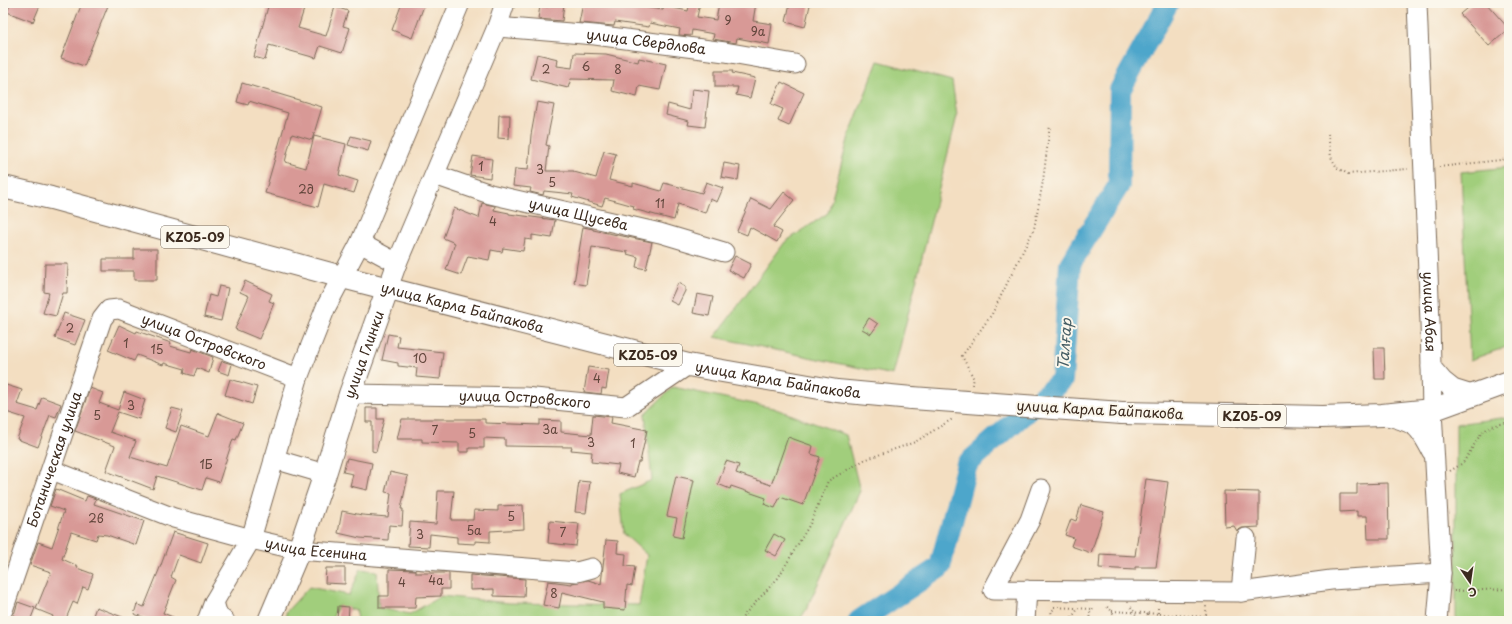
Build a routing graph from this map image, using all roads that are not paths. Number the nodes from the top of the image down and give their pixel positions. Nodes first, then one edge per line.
1 (460, 3) edge
2 (505, 3) edge
3 (1418, 3) edge
4 (498, 27) junction
5 (795, 64) dead end
6 (435, 175) junction
7 (3, 187) edge
8 (360, 243) junction
9 (724, 252) dead end
10 (397, 263) junction
11 (342, 277) junction
12 (388, 288) junction
13 (109, 310) joint
14 (688, 365) junction
15 (1431, 366) junction
16 (298, 378) junction
17 (1509, 382) edge
18 (350, 394) junction
19 (1472, 395) junction
20 (1432, 410) junction
21 (1382, 415) junction
22 (1435, 458) junction
23 (274, 459) junction
24 (52, 470) junction
25 (325, 474) junction
26 (1041, 489) dead end
27 (1246, 538) dead end
28 (251, 539) junction
29 (299, 550) junction
30 (592, 568) dead end
31 (1440, 582) junction
32 (1241, 592) junction
33 (214, 602) junction
34 (1026, 606) edge
35 (3, 610) edge
36 (208, 621) edge
37 (225, 621) edge
38 (269, 621) edge
39 (1438, 621) edge

1 - 8 street
2 - 4 street, улица Глинки
3 - 15 street, улица Абая
4 - 5 street, улица Свердлова
4 - 6 street, улица Глинки
6 - 9 street, улица Щусева
6 - 10 street, улица Глинки
7 - 11 main road, улица Карла Байпакова / KZ05-09
8 - 10 street
8 - 11 street
10 - 12 street, улица Глинки
11 - 12 main road, улица Карла Байпакова / KZ05-09
11 - 16 street
12 - 14 main road, улица Карла Байпакова / KZ05-09
12 - 18 main road, улица Глинки
13 - 16 street, улица Островского
13 - 24 street, Ботаническая улица
14 - 18 street, улица Островского
14 - 21 main road, улица Карла Байпакова / KZ05-09, bridge
15 - 19 street
15 - 20 street, улица Абая
16 - 23 street
17 - 19 main road, KZ05-09
18 - 25 main road, улица Глинки
19 - 20 main road, KZ05-09
20 - 21 main road, KZ05-09
20 - 22 street, улица Абая
21 - 22 street
22 - 31 street, улица Абая
23 - 25 street
23 - 28 street
24 - 28 street, улица Есенина
24 - 35 street, Ботаническая улица
25 - 29 main road, улица Глинки
26 - 34 street
27 - 32 street
28 - 29 street, улица Есенина
28 - 33 street
29 - 30 street, улица Есенина
29 - 38 main road, улица Глинки
31 - 32 street
31 - 39 street, улица Абая
32 - 34 street
33 - 36 street
33 - 37 street

